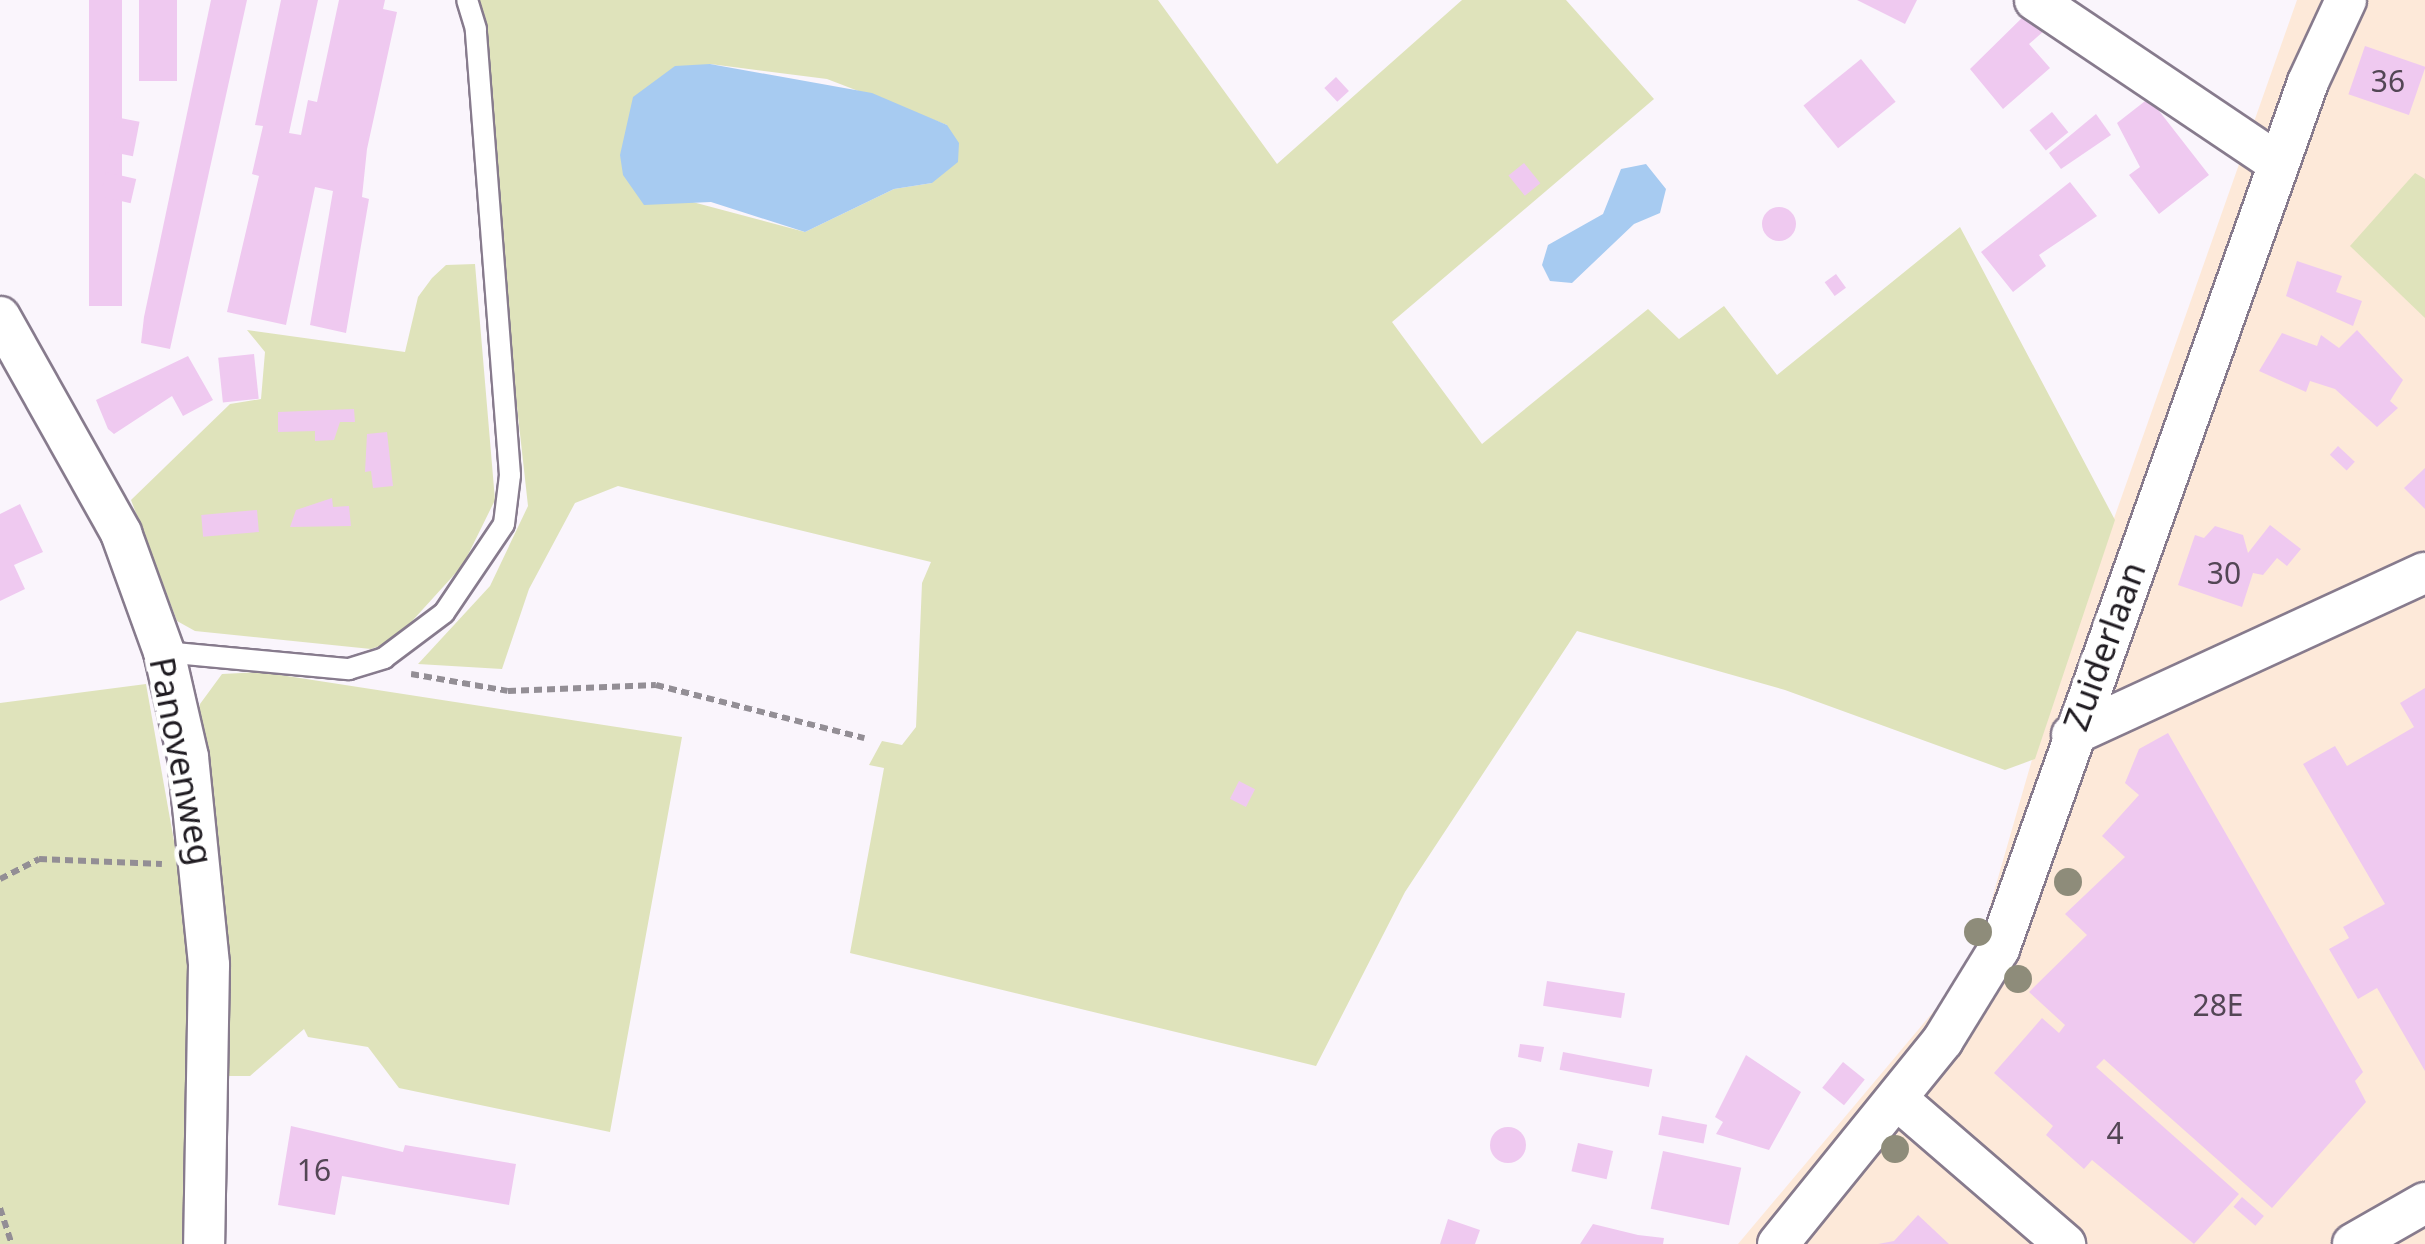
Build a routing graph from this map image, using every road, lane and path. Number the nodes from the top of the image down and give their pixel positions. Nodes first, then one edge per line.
1 (466, 0) edge
2 (2035, 0) edge
3 (2346, 0) edge
4 (2278, 163) junction
5 (0, 317) edge
6 (2425, 573) edge
7 (164, 652) junction
8 (384, 658) junction
9 (2072, 736) junction
10 (864, 738) dead end
11 (204, 866) junction
12 (0, 879) edge
13 (1898, 1100) junction
14 (2425, 1203) edge
15 (0, 1208) edge
16 (12, 1244) edge
17 (204, 1244) edge
18 (1778, 1244) edge
19 (2066, 1244) edge
20 (2353, 1244) edge

1 - 8 lane
2 - 4 street
3 - 4 street, Zuiderlaan
4 - 9 street, Zuiderlaan
5 - 7 street, Panovenweg
6 - 9 street
7 - 8 lane
7 - 11 street, Panovenweg
8 - 10 path
9 - 13 street, Zuiderlaan
11 - 12 path
11 - 17 street, Panovenweg
13 - 18 street, Zuiderlaan
13 - 19 street
14 - 20 street
15 - 16 path

